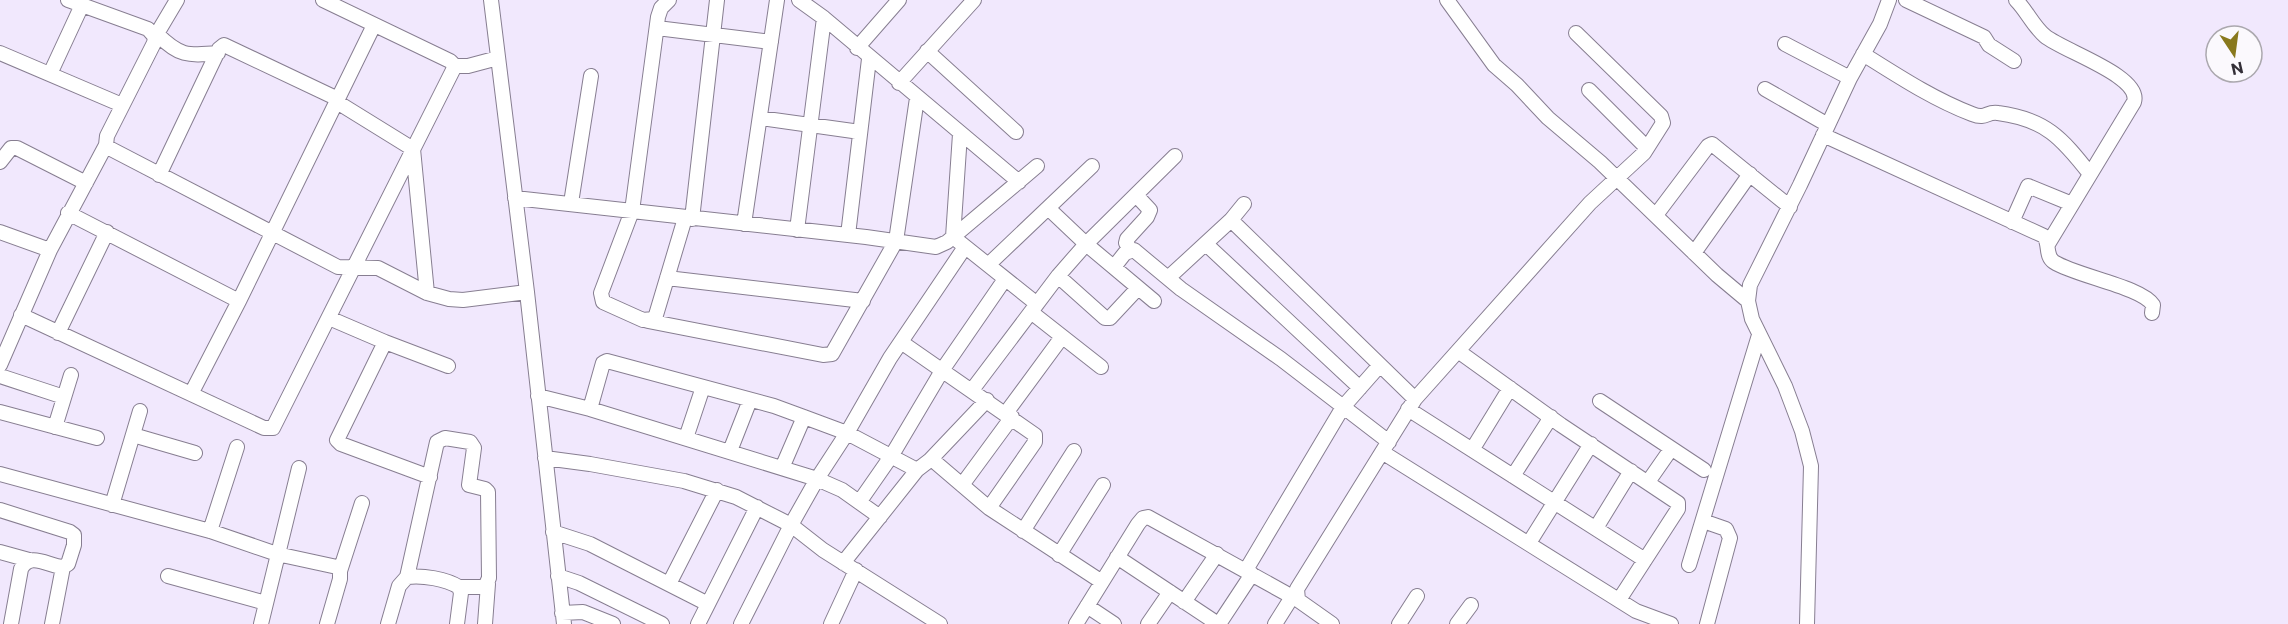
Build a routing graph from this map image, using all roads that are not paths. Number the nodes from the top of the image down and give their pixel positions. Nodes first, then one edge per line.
1 (68, 0) edge
2 (177, 0) edge
3 (323, 0) edge
4 (491, 0) edge
5 (669, 0) edge
6 (717, 0) edge
7 (777, 0) edge
8 (798, 0) edge
9 (898, 0) edge
10 (974, 0) edge
11 (1447, 0) edge
12 (1889, 0) edge
13 (1906, 0) edge
14 (2016, 0) edge
15 (82, 5) junction
16 (824, 18) junction
17 (374, 25) junction
18 (657, 28) junction
19 (1576, 33) dead end
20 (156, 35) junction
21 (713, 35) junction
22 (771, 42) junction
23 (1785, 44) dead end
24 (857, 48) junction
25 (927, 51) junction
26 (0, 53) edge
27 (218, 53) junction
28 (1863, 54) junction
29 (498, 58) junction
30 (869, 59) junction
31 (2014, 61) dead end
32 (455, 66) junction
33 (50, 74) junction
34 (591, 76) dead end
35 (1850, 78) junction
36 (899, 83) junction
37 (1765, 89) dead end
38 (1589, 90) dead end
39 (917, 98) junction
40 (338, 101) junction
41 (122, 105) junction
42 (760, 118) junction
43 (810, 125) junction
44 (1825, 130) junction
45 (860, 132) junction
46 (1016, 132) dead end
47 (960, 134) junction
48 (106, 145) junction
49 (1647, 148) junction
50 (413, 149) junction
51 (1175, 156) dead end
52 (0, 162) edge
53 (1037, 166) dead end
54 (1092, 166) dead end
55 (1750, 174) junction
56 (2090, 174) junction
57 (159, 175) junction
58 (1616, 177) junction
59 (1019, 182) junction
60 (86, 183) junction
61 (1136, 195) junction
62 (515, 198) junction
63 (572, 203) junction
64 (1244, 204) dead end
65 (2072, 204) junction
66 (1790, 207) junction
67 (1048, 208) junction
68 (632, 211) junction
69 (68, 213) junction
70 (1656, 215) junction
71 (688, 218) junction
72 (1231, 220) junction
73 (2012, 222) junction
74 (744, 224) junction
75 (797, 230) junction
76 (0, 232) edge
77 (107, 232) junction
78 (272, 232) junction
79 (848, 235) junction
80 (953, 237) junction
81 (896, 241) junction
82 (1086, 244) junction
83 (1206, 244) junction
84 (2048, 244) junction
85 (965, 247) junction
86 (50, 250) junction
87 (1131, 250) junction
88 (1695, 253) junction
89 (988, 265) junction
90 (354, 267) junction
91 (1114, 267) junction
92 (1058, 276) junction
93 (667, 278) junction
94 (1168, 278) junction
95 (1005, 279) junction
96 (1138, 288) junction
97 (527, 292) junction
98 (427, 293) junction
99 (239, 301) junction
100 (863, 301) junction
101 (1154, 301) dead end
102 (1748, 301) junction
103 (1034, 308) junction
104 (2152, 313) dead end
105 (21, 315) junction
106 (328, 318) junction
107 (648, 321) junction
108 (58, 333) junction
109 (1760, 335) junction
110 (1062, 337) junction
111 (385, 342) junction
112 (901, 342) junction
113 (1458, 351) junction
114 (0, 365) edge
115 (1380, 365) junction
116 (448, 366) dead end
117 (1101, 367) dead end
118 (943, 369) junction
119 (71, 375) dead end
120 (0, 376) edge
121 (703, 387) junction
122 (1360, 388) junction
123 (1510, 388) junction
124 (972, 390) junction
125 (191, 394) junction
126 (538, 396) junction
127 (64, 397) junction
128 (987, 399) junction
129 (750, 400) junction
130 (1600, 401) dead end
131 (1412, 404) junction
132 (1343, 407) junction
133 (590, 409) junction
134 (140, 411) dead end
135 (0, 412) edge
136 (1009, 415) junction
137 (804, 417) junction
138 (1551, 417) junction
139 (55, 427) junction
140 (847, 433) junction
141 (133, 435) junction
142 (97, 438) dead end
143 (686, 438) junction
144 (1591, 444) junction
145 (237, 447) dead end
146 (1385, 447) junction
147 (1671, 449) junction
148 (1472, 450) junction
149 (1074, 451) dead end
150 (730, 452) junction
151 (195, 453) dead end
152 (892, 455) junction
153 (545, 458) junction
154 (930, 460) junction
155 (299, 468) dead end
156 (782, 468) junction
157 (1704, 470) dead end
158 (917, 471) junction
159 (1631, 471) junction
160 (0, 474) edge
161 (1513, 476) junction
162 (430, 477) junction
163 (817, 478) junction
164 (1648, 482) junction
165 (962, 485) junction
166 (1103, 485) dead end
167 (717, 490) junction
168 (860, 501) junction
169 (1554, 502) junction
170 (362, 504) dead end
171 (112, 505) junction
172 (757, 507) junction
173 (989, 508) junction
174 (0, 510) edge
175 (880, 517) junction
176 (1703, 520) junction
177 (791, 525) junction
178 (1596, 528) junction
179 (210, 531) junction
180 (1023, 531) junction
181 (553, 532) junction
182 (1528, 543) junction
183 (0, 552) edge
184 (277, 554) junction
185 (1217, 554) junction
186 (1059, 555) junction
187 (1117, 557) junction
188 (29, 560) junction
189 (1645, 560) junction
190 (843, 563) junction
191 (1689, 565) dead end
192 (63, 567) junction
193 (856, 570) junction
194 (340, 571) junction
195 (1249, 572) junction
196 (168, 576) dead end
197 (558, 576) junction
198 (407, 577) junction
199 (1102, 582) junction
200 (488, 584) junction
201 (669, 584) junction
202 (459, 586) junction
203 (1170, 592) junction
204 (1417, 596) dead end
205 (1295, 598) junction
206 (1619, 600) junction
207 (1184, 602) junction
208 (266, 603) junction
209 (708, 604) junction
210 (1471, 604) dead end
211 (1087, 606) junction
212 (563, 618) edge
213 (9, 623) edge
214 (52, 624) edge
215 (261, 624) edge
216 (327, 624) edge
217 (388, 624) edge
218 (457, 624) edge
219 (486, 624) edge
220 (613, 624) edge
221 (662, 624) edge
222 (698, 624) edge
223 (741, 624) edge
224 (832, 624) edge
225 (940, 624) edge
226 (1076, 624) edge
227 (1114, 624) edge
228 (1148, 624) edge
229 (1219, 624) edge
230 (1275, 624) edge
231 (1332, 624) edge
232 (1399, 624) edge
233 (1457, 624) edge
234 (1671, 624) edge
235 (1707, 624) edge
236 (1807, 624) edge

1 - 15 street
2 - 20 street
3 - 17 street
4 - 29 street
5 - 18 street
6 - 21 street
7 - 22 street
8 - 16 street
9 - 24 street
10 - 25 street
11 - 58 street
12 - 28 street
13 - 31 street
14 - 56 street
15 - 20 street
15 - 33 street
16 - 24 street
16 - 43 street
17 - 32 street
17 - 40 street
18 - 21 street
18 - 68 street
19 - 49 street
20 - 27 street
20 - 41 street
21 - 22 street
21 - 71 street
22 - 42 street
23 - 35 street
24 - 30 street
25 - 36 street
25 - 46 street
26 - 33 street
27 - 40 street
27 - 57 street
28 - 35 street
28 - 56 street
29 - 32 street
29 - 62 street
30 - 36 street
30 - 45 street
32 - 50 street
33 - 41 street
34 - 63 street
35 - 44 street
36 - 39 street
37 - 44 street
38 - 49 street
39 - 47 street
39 - 81 street
40 - 50 street
40 - 78 street
41 - 48 street
42 - 43 street
42 - 74 street
43 - 45 street
43 - 75 street
44 - 66 street
44 - 73 street
45 - 79 street
47 - 59 street
47 - 80 street
48 - 57 street
48 - 60 street
49 - 58 street
50 - 90 street
50 - 98 street
51 - 61 street
52 - 60 street
53 - 59 street
54 - 67 street
55 - 66 street
55 - 70 street
55 - 88 street
56 - 65 street
57 - 78 street
58 - 70 street
58 - 113 street
59 - 80 street
60 - 69 street
61 - 82 street
61 - 87 street
62 - 63 street
62 - 97 street
63 - 68 street
64 - 72 street
65 - 73 street
65 - 84 street
66 - 102 street
67 - 82 street
67 - 89 street
68 - 71 street
68 - 107 street
69 - 77 street
69 - 86 street
70 - 88 street
71 - 74 street
71 - 93 street
72 - 83 street
72 - 115 street
73 - 84 street
74 - 75 street
75 - 79 street
76 - 86 street
77 - 99 street
77 - 108 street
78 - 90 street
78 - 99 street
79 - 81 street
80 - 81 street
80 - 85 street
81 - 100 street
82 - 91 street
82 - 92 street
83 - 94 street
83 - 122 street
84 - 104 street
85 - 89 street
85 - 112 street
86 - 105 street
87 - 91 street
87 - 94 street
88 - 102 street
89 - 95 street
90 - 98 street
90 - 106 street
91 - 96 street
92 - 96 street
92 - 103 street
93 - 100 street
93 - 107 street
94 - 132 street
95 - 103 street
95 - 118 street
96 - 101 street
97 - 98 street
97 - 126 street
99 - 125 street
100 - 107 street
102 - 109 street
103 - 110 street
103 - 124 street
105 - 108 street
105 - 114 street
106 - 111 street
106 - 125 street
108 - 125 street
109 - 176 street
109 - 236 street
110 - 117 street
110 - 136 street
111 - 116 street
111 - 162 street
112 - 118 street
112 - 140 street
113 - 123 street
113 - 131 street
115 - 122 street
115 - 131 street
118 - 124 street
118 - 152 street
119 - 127 street
120 - 127 street
121 - 129 street
121 - 133 street
121 - 143 street
122 - 132 street
123 - 138 street
123 - 148 street
124 - 128 street
126 - 133 street
126 - 153 street
127 - 139 street
128 - 136 street
128 - 154 street
129 - 137 street
129 - 150 street
130 - 147 street
131 - 146 street
131 - 148 street
132 - 146 street
132 - 195 street
133 - 143 street
134 - 141 street
135 - 139 street
136 - 165 street
136 - 173 street
137 - 140 street
137 - 156 street
138 - 144 street
138 - 161 street
139 - 142 street
140 - 152 street
140 - 163 street
141 - 151 street
141 - 171 street
143 - 150 street
144 - 159 street
144 - 169 street
145 - 179 street
146 - 182 street
146 - 205 street
147 - 157 street
147 - 164 street
148 - 161 street
149 - 180 street
150 - 156 street
152 - 158 street
152 - 168 street
153 - 167 street
153 - 181 street
154 - 158 street
154 - 165 street
155 - 184 street
156 - 163 street
158 - 175 street
159 - 164 street
159 - 178 street
160 - 171 street
161 - 169 street
162 - 198 street
162 - 200 street
163 - 168 street
163 - 177 street
164 - 189 street
165 - 173 street
166 - 186 street
167 - 172 street
167 - 201 street
168 - 175 street
169 - 178 street
169 - 182 street
170 - 194 street
171 - 179 street
172 - 177 street
172 - 209 street
173 - 180 street
174 - 192 street
175 - 190 street
176 - 191 street
176 - 235 street
177 - 190 street
177 - 223 street
178 - 189 street
179 - 184 street
180 - 186 street
181 - 197 street
181 - 201 street
182 - 206 street
183 - 188 street
184 - 194 street
184 - 208 street
185 - 187 street
185 - 195 street
185 - 207 street
186 - 199 street
187 - 199 street
187 - 203 street
188 - 192 street
188 - 213 street
189 - 206 street
190 - 193 street
192 - 214 street
193 - 224 street
193 - 225 street
194 - 216 street
195 - 205 street
195 - 229 street
196 - 208 street
197 - 212 street
197 - 221 street
198 - 202 street
198 - 217 street
199 - 211 street
200 - 202 street
200 - 219 street
201 - 209 street
202 - 218 street
203 - 207 street
203 - 228 street
204 - 232 street
205 - 230 street
205 - 231 street
206 - 234 street
207 - 229 street
208 - 215 street
209 - 222 street
210 - 233 street
211 - 226 street
211 - 227 street
212 - 220 street

